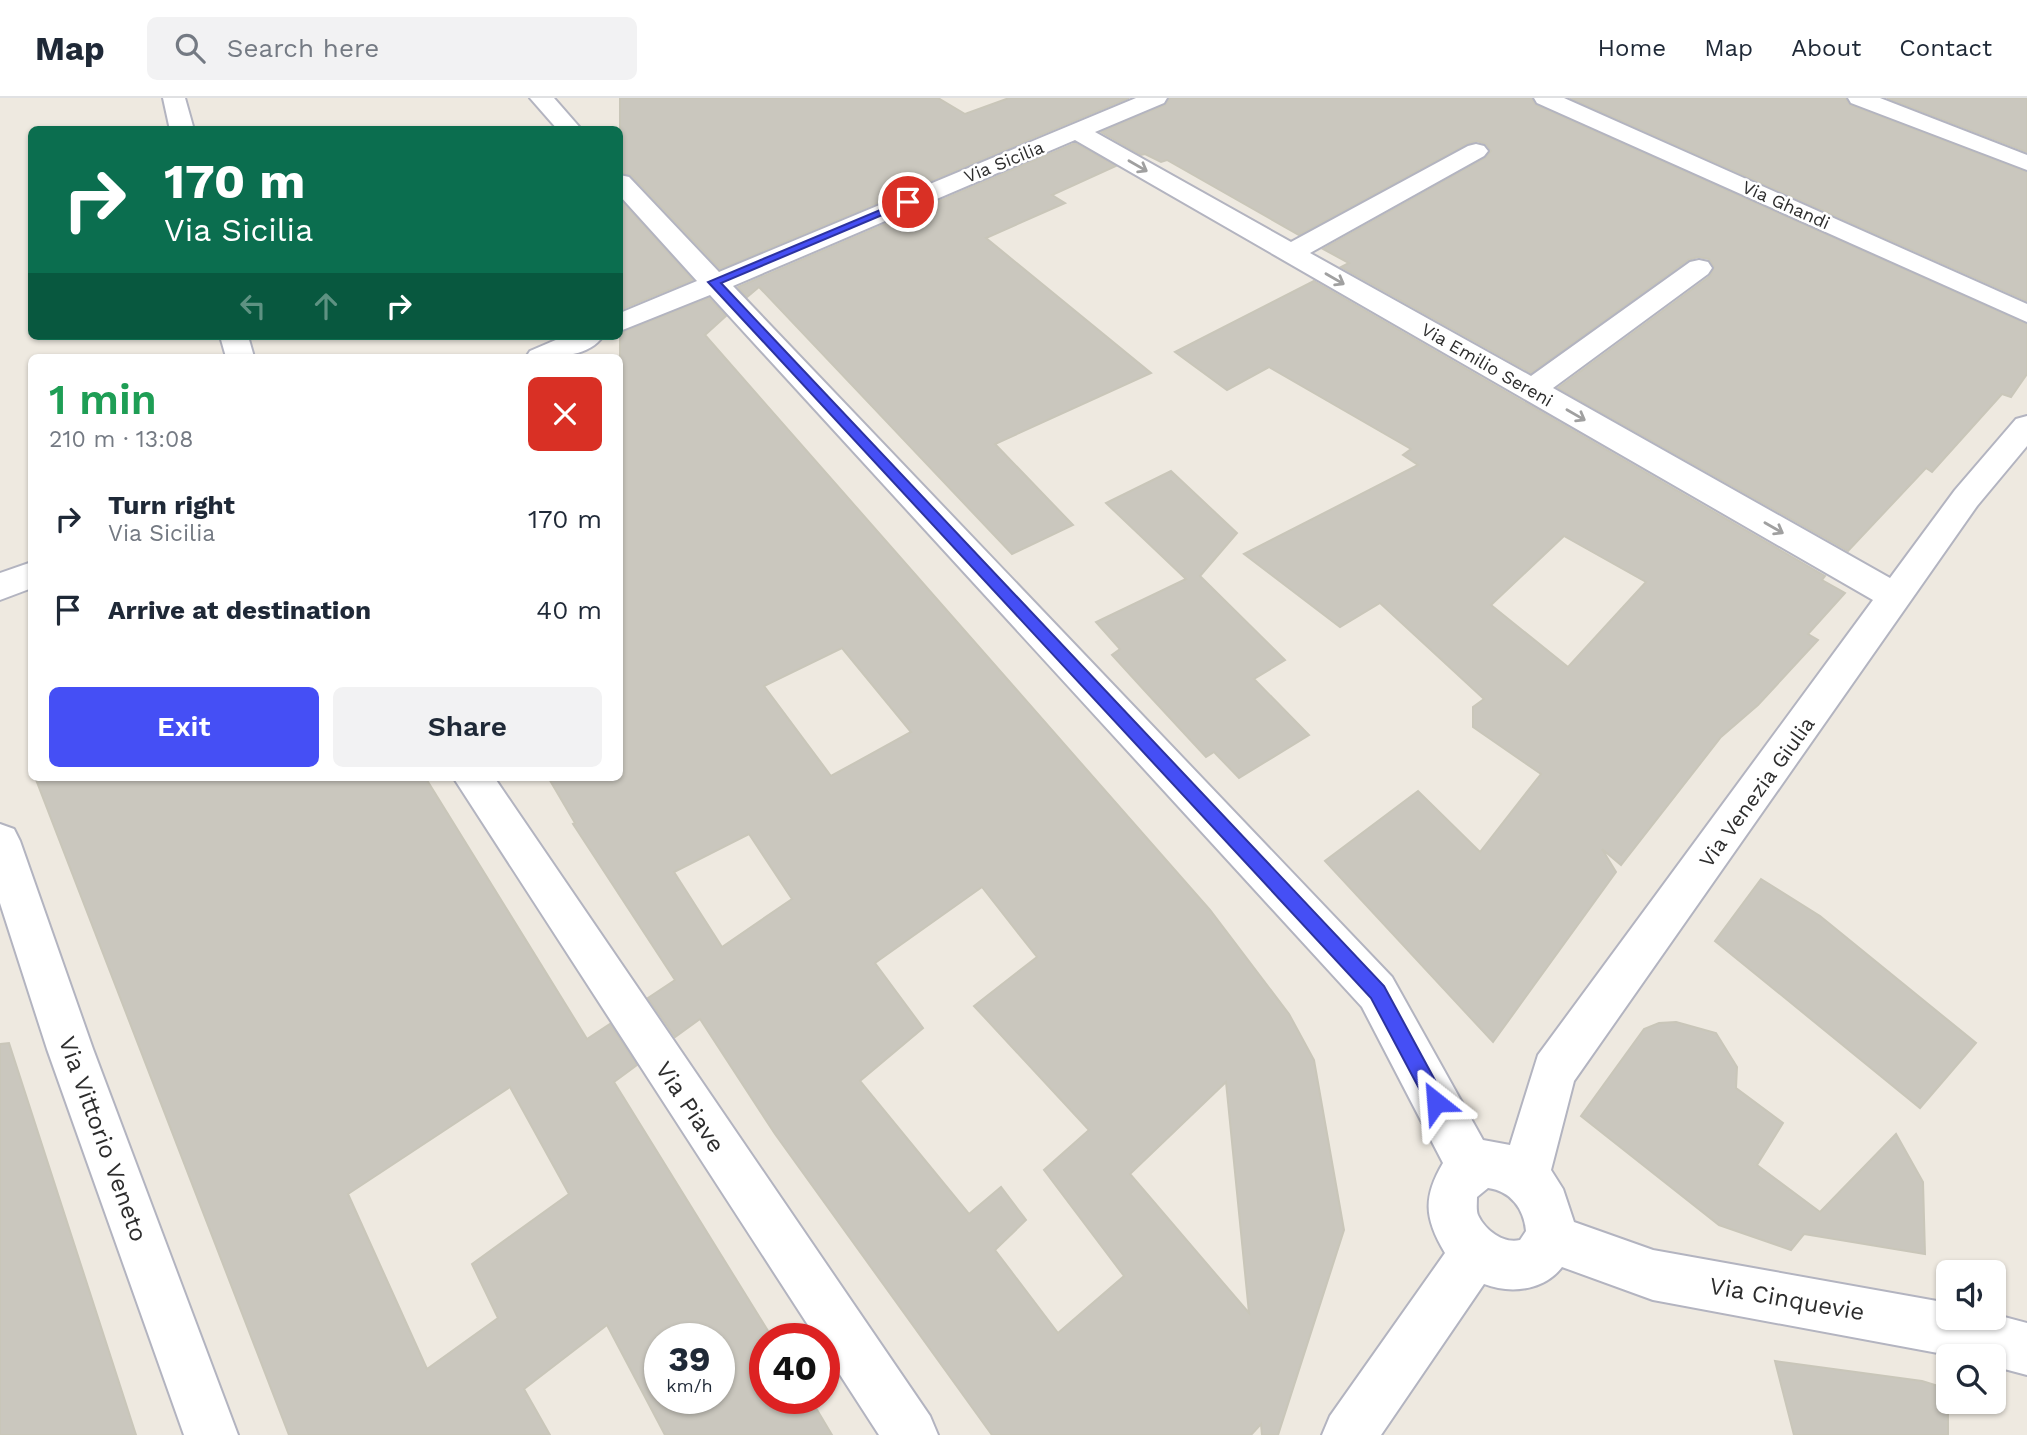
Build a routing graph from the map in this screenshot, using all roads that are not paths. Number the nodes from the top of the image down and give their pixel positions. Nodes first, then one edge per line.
1 (174, 98) edge
2 (541, 98) edge
3 (1545, 98) edge
4 (1859, 98) edge
5 (1152, 99) edge
6 (180, 126) edge
7 (567, 126) edge
8 (1078, 132) junction
9 (1476, 151) dead end
10 (2027, 163) edge
11 (623, 185) edge
12 (1290, 253) junction
13 (1699, 268) dead end
14 (713, 282) junction
15 (2027, 314) edge
16 (623, 322) edge
17 (580, 340) edge
18 (547, 354) edge
19 (1531, 390) junction
20 (2027, 426) edge
21 (28, 576) edge
22 (0, 587) edge
23 (1896, 597) junction
24 (475, 781) edge
25 (0, 841) edge
26 (1472, 1168) junction
27 (1525, 1178) junction
28 (1549, 1238) junction
29 (1476, 1252) junction
30 (2027, 1349) edge
31 (211, 1435) edge
32 (911, 1435) edge
33 (1349, 1435) edge

1 - 6 street
2 - 7 street
3 - 15 street, Via Ghandi
4 - 10 street
5 - 8 street, Via Sicilia
8 -> 12 street, Via Emilio Sereni
8 - 14 street, Via Sicilia
9 - 12 street
11 - 14 street
12 -> 19 street, Via Emilio Sereni
13 - 19 street
14 - 16 street, Via Sicilia
14 - 26 street
17 - 18 street
19 -> 23 street, Via Emilio Sereni
20 - 23 street, Via Venezia Giulia
21 - 22 street
23 - 27 street, Via Venezia Giulia
24 - 32 street, Via Piave
25 - 31 street, Via Vittorio Veneto
26 - 27 street
26 - 29 street
27 - 28 street
28 - 29 street
28 - 30 street, Via Cinquevie
29 - 33 street

